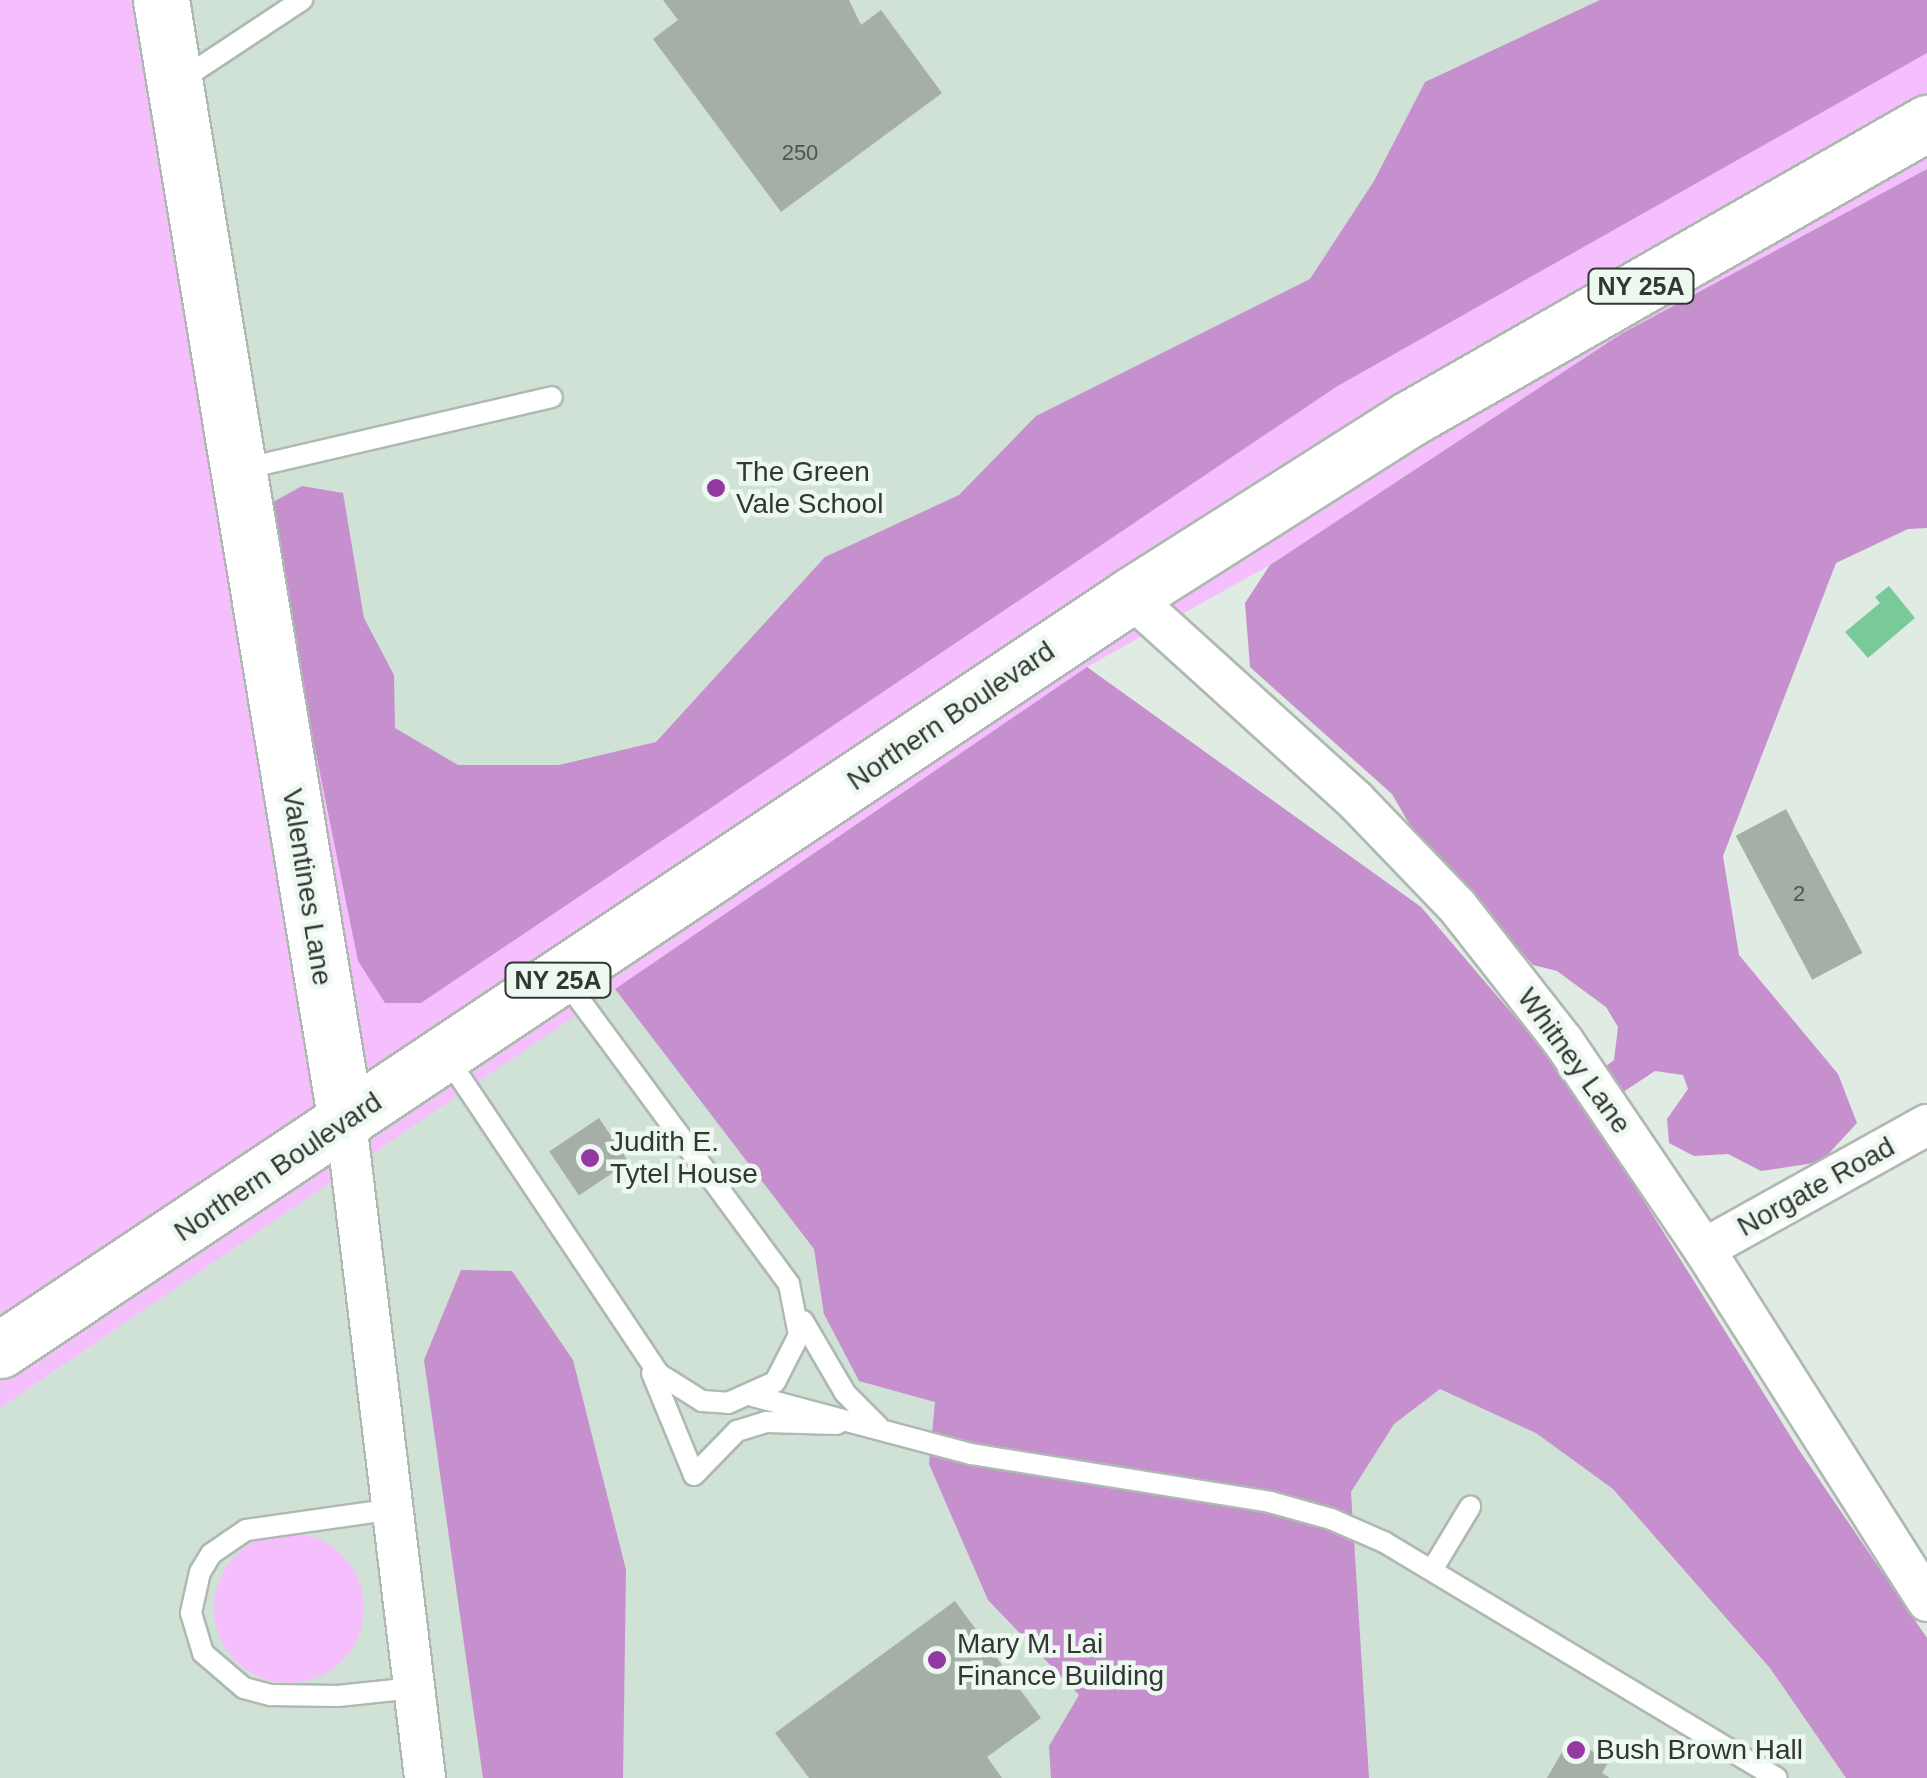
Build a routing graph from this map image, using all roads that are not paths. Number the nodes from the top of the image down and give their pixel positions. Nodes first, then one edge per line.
1 (161, 0) edge
2 (302, 0) edge
3 (175, 84) junction
4 (1927, 123) edge
5 (552, 397) dead end
6 (238, 470) junction
7 (1130, 596) junction
8 (563, 977) junction
9 (445, 1054) junction
10 (346, 1122) junction
11 (1927, 1125) edge
12 (1704, 1249) junction
13 (798, 1309) junction
14 (0, 1350) edge
15 (644, 1352) junction
16 (753, 1396) junction
17 (880, 1428) junction
18 (1470, 1507) dead end
19 (394, 1509) junction
20 (1432, 1570) junction
21 (1927, 1602) edge
22 (414, 1688) junction
23 (425, 1778) edge
24 (1776, 1778) edge

1 - 3 main road, Valentines Lane
2 - 3 lane
3 - 6 main road, Valentines Lane
4 - 7 main road, Northern Boulevard / NY 25A
5 - 6 lane
6 - 10 main road, Valentines Lane
7 - 8 main road, Northern Boulevard / NY 25A
7 - 12 street, Whitney Lane
8 - 9 main road, Northern Boulevard / NY 25A
8 - 13 lane
9 - 10 main road, Northern Boulevard / NY 25A
9 - 15 lane
10 - 14 main road, Northern Boulevard / NY 25A
10 - 19 street, Valentines Lane
11 - 12 street, Norgate Road
12 - 21 street, Whitney Lane
13 - 16 lane
13 - 17 lane
15 - 16 lane
15 - 17 lane
16 - 17 lane
17 - 20 lane
18 - 20 lane
19 - 22 street, Valentines Lane
19 - 22 lane
20 - 24 lane
22 - 23 street, Valentines Lane

